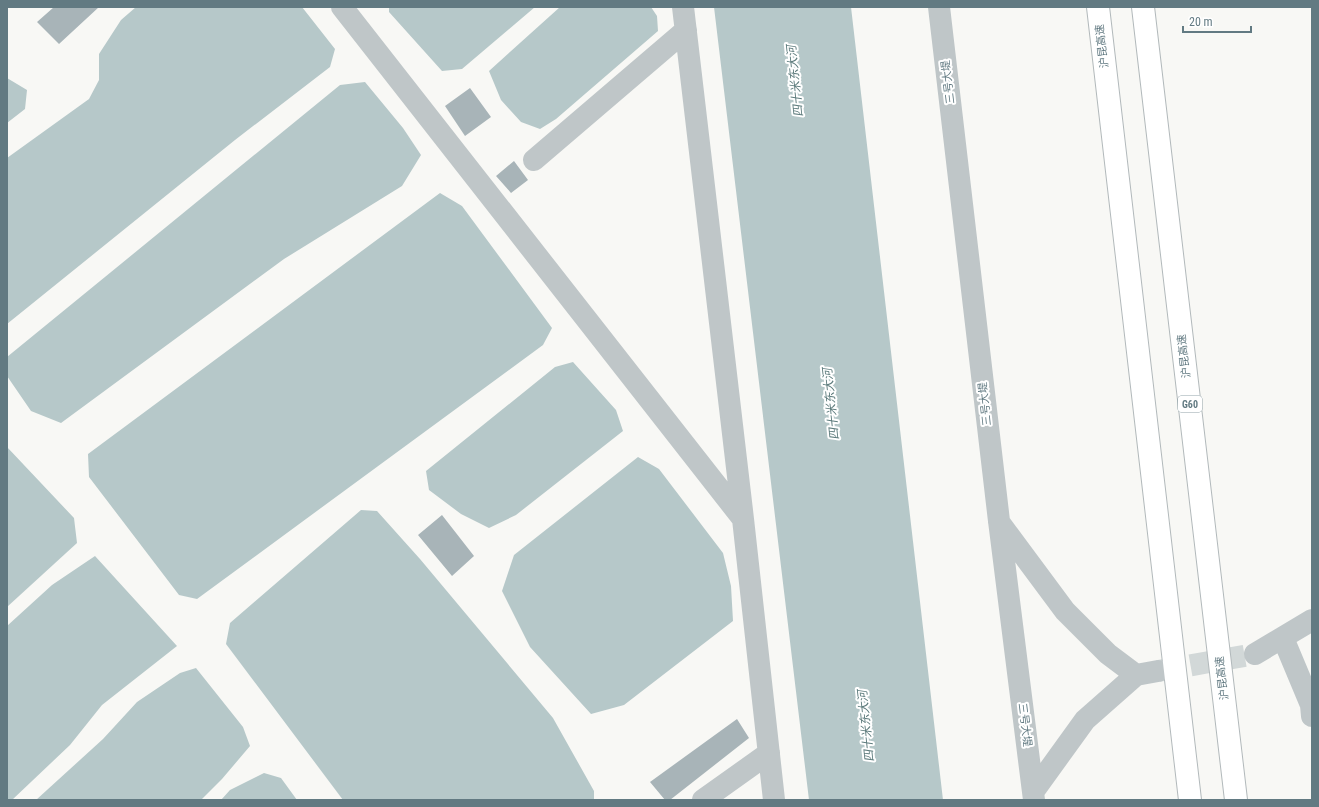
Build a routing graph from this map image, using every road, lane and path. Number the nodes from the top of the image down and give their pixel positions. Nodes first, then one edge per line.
1 (342, 7) edge
2 (684, 7) edge
3 (939, 7) edge
4 (1098, 7) edge
5 (1143, 7) edge
6 (686, 30) junction
7 (534, 160) dead end
8 (743, 518) junction
9 (999, 521) junction
10 (1312, 620) edge
11 (1283, 638) junction
12 (1255, 654) tunnel mouth
13 (1158, 671) tunnel mouth
14 (1136, 675) junction
15 (1312, 716) edge
16 (769, 753) junction
17 (1034, 796) edge
18 (703, 800) edge
19 (774, 800) edge
20 (1190, 800) edge
21 (1236, 800) edge

1 - 8 street
2 - 6 street
3 - 9 street, 三号大堤
4 - 20 highway, 沪昆高速
5 - 21 highway, 沪昆高速 / G60
6 - 7 street
6 - 8 street
8 - 16 street
9 - 14 street
9 - 17 street, 三号大堤
10 - 11 street
11 - 12 street
11 - 15 street
13 - 14 street
14 - 17 street
16 - 18 street
16 - 19 street

